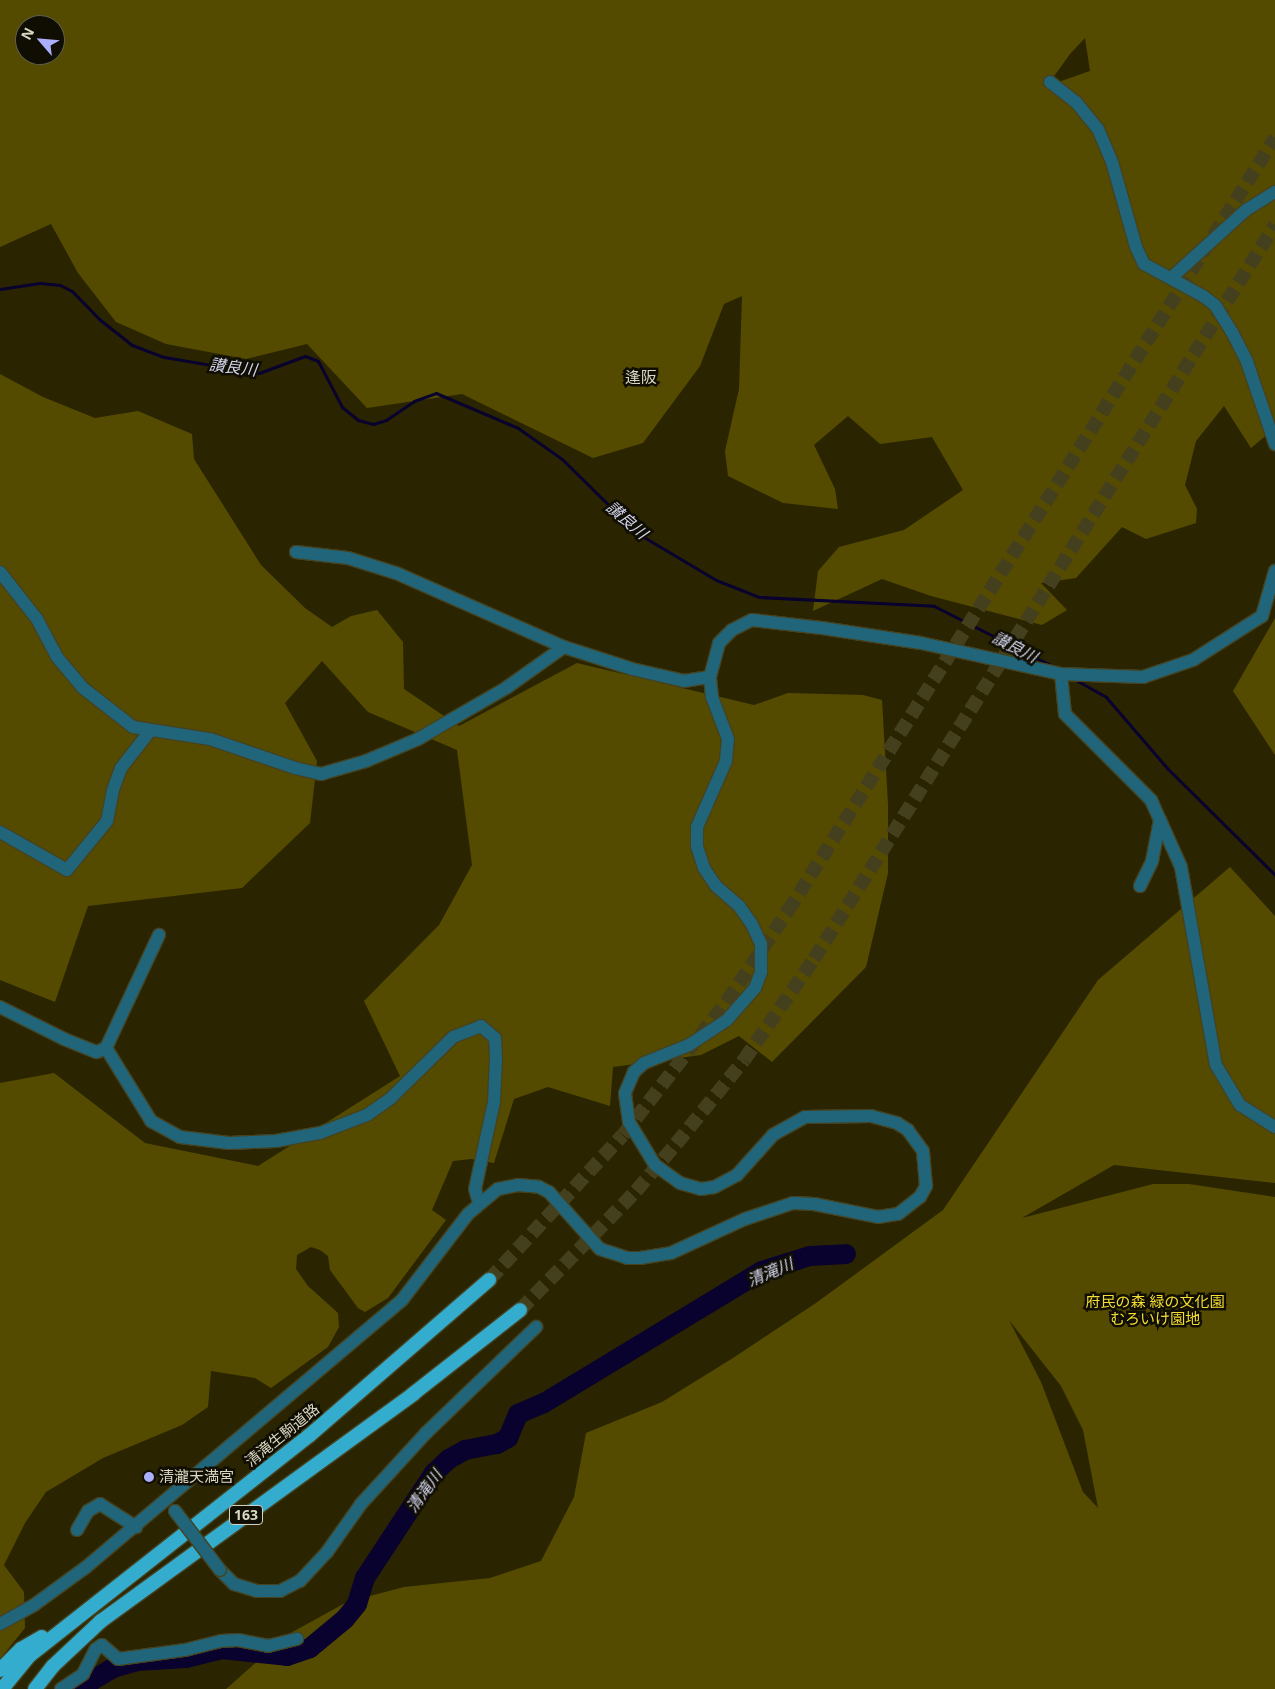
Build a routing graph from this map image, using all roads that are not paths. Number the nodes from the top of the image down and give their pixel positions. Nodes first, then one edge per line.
1 (1050, 82) dead end
2 (1275, 192) edge
3 (1171, 278) junction
4 (1275, 444) edge
5 (296, 552) dead end
6 (1275, 571) edge
7 (0, 572) edge
8 (564, 646) junction
9 (1061, 674) junction
10 (710, 677) junction
11 (150, 731) junction
12 (1160, 820) junction
13 (0, 832) edge
14 (1140, 886) dead end
15 (159, 935) dead end
16 (0, 1007) edge
17 (106, 1048) junction
18 (1275, 1127) edge
19 (479, 1203) junction
20 (489, 1280) tunnel mouth
21 (520, 1310) tunnel mouth
22 (536, 1327) dead end
23 (171, 1506) junction
24 (136, 1526) junction
25 (77, 1530) dead end
26 (81, 1616) junction
27 (0, 1624) edge
28 (297, 1639) dead end
29 (0, 1670) edge
30 (2, 1689) edge
31 (35, 1689) edge
32 (61, 1689) edge

1 - 3 street
2 - 3 street
3 - 4 street
5 - 8 street
6 - 9 street
7 - 11 street
8 - 10 street
8 - 11 street
9 - 10 street
9 - 12 street
10 - 19 street
11 - 13 street
12 - 14 street
12 - 18 street
15 - 17 street
16 - 17 street
17 - 19 street
19 - 23 street
20 - 26 highway, 清滝生駒道路 / 163
21 - 31 highway, 163
22 - 23 street, bridge
23 - 24 street
24 - 25 street
24 - 27 street
26 - 29 highway, 163
26 - 30 highway, 清滝生駒道路 / 163
28 - 32 street

